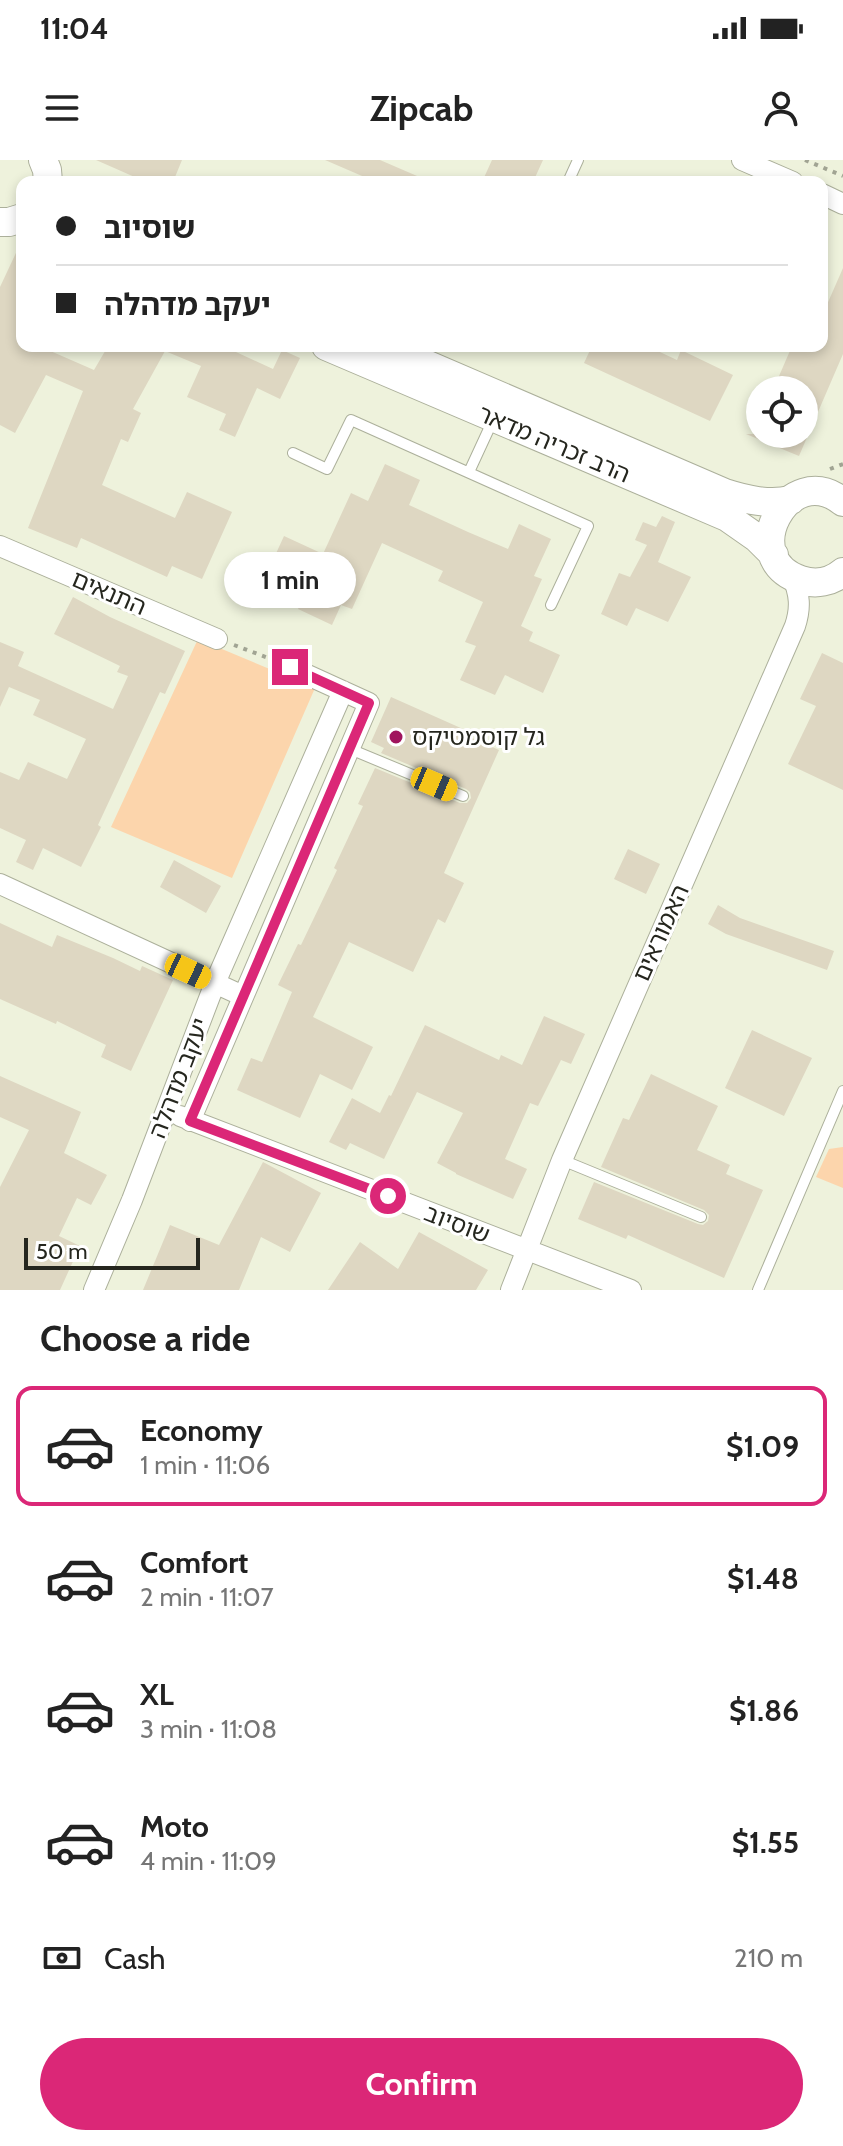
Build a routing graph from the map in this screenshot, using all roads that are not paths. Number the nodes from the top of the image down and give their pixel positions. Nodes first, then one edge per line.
1 (742, 160) edge
2 (765, 176) edge
3 (340, 352) edge
4 (398, 352) edge
5 (494, 418) junction
6 (293, 453) dead end
7 (469, 472) junction
8 (843, 481) edge
9 (802, 496) junction
10 (843, 502) edge
11 (0, 546) edge
12 (774, 555) junction
13 (792, 576) junction
14 (838, 581) edge
15 (551, 605) dead end
16 (217, 639) road end
17 (290, 667) road end
18 (343, 691) junction
19 (350, 749) junction
20 (463, 796) dead end
21 (0, 884) edge
22 (215, 983) junction
23 (243, 996) junction
24 (843, 1091) edge
25 (166, 1109) junction
26 (190, 1121) junction
27 (562, 1160) junction
28 (701, 1217) dead end
29 (525, 1250) junction
30 (94, 1290) edge
31 (511, 1290) edge
32 (631, 1290) edge
33 (758, 1290) edge

1 - 2 street
3 - 5 street, הרב זכריה מדאר
4 - 9 street, הרב זכריה מדאר
5 - 7 lane
5 - 12 street, הרב זכריה מדאר
6 - 7 lane
7 - 15 lane
8 - 9 street
9 - 10 street, הרב זכריה מדאר
9 - 12 street
11 - 16 street, התנאים
12 - 13 street, הרב זכריה מדאר
13 - 14 street
13 - 27 street, האמוראים
17 - 18 street, יעקב מדהלה
18 - 19 street, יעקב מדהלה
18 - 22 street, יעקב מדהלה
19 - 20 lane
19 - 23 street, יעקב מדהלה
21 - 22 street
22 - 23 street
22 - 25 street, יעקב מדהלה
23 - 26 street, יעקב מדהלה
24 - 33 lane
25 - 26 street, שוסיוב
25 - 30 street, יעקב מדהלה
26 - 29 street, שוסיוב
27 - 28 lane
27 - 29 street, האמוראים
29 - 31 street, האמוראים
29 - 32 street, שוסיוב

